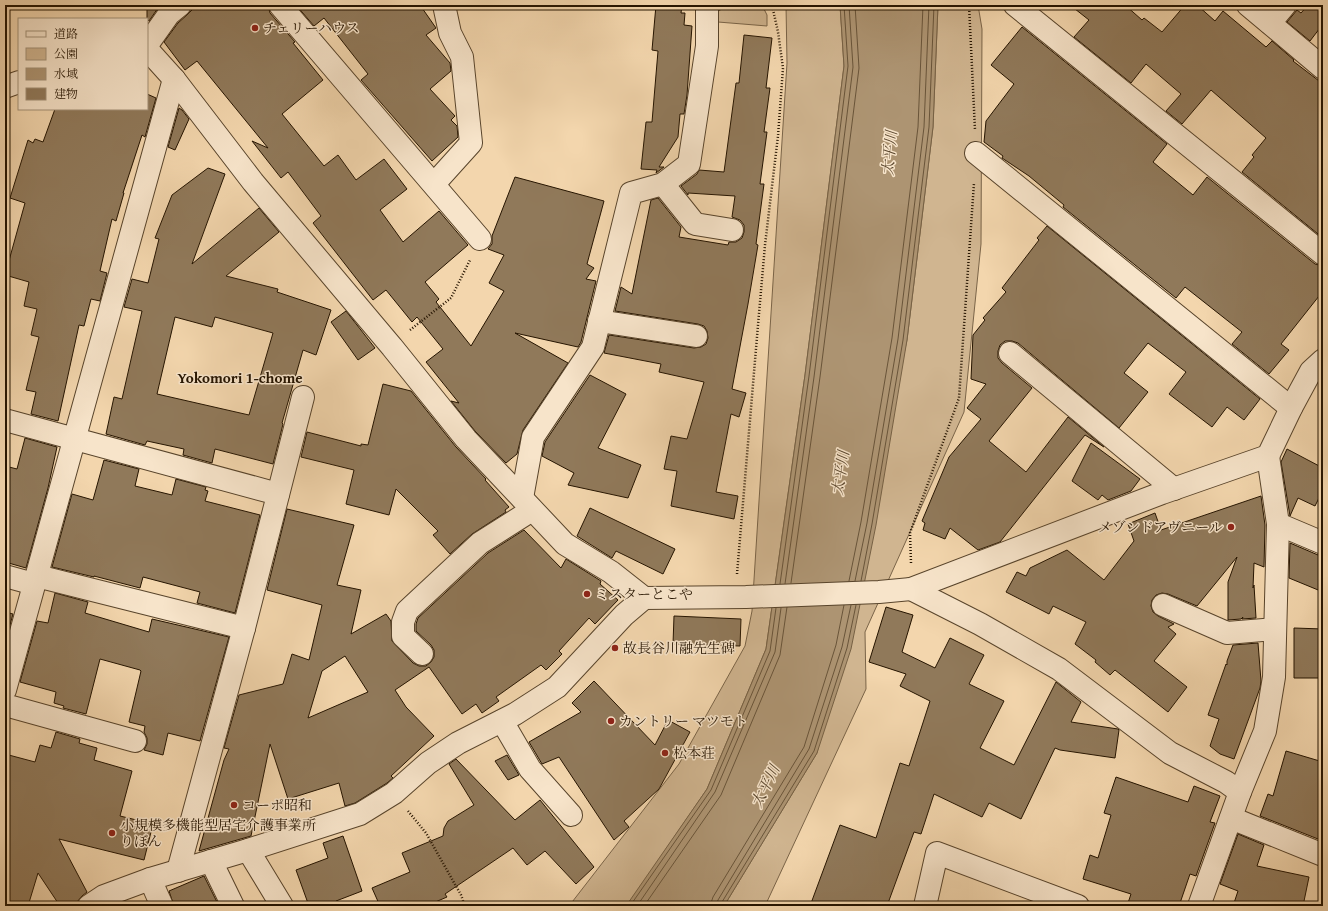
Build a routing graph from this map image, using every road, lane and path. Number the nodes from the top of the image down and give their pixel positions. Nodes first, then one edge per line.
1 (180, 5) edge
2 (280, 5) edge
3 (444, 5) edge
4 (706, 5) edge
5 (772, 5) edge
6 (969, 5) edge
7 (1015, 5) edge
8 (1248, 5) edge
9 (1285, 5) edge
10 (1270, 23) junction
11 (148, 44) edge
12 (148, 50) edge
13 (1323, 68) edge
14 (174, 79) junction
15 (18, 82) edge
16 (5, 87) edge
17 (976, 153) junction
18 (434, 184) junction
19 (663, 184) junction
20 (732, 230) dead end
21 (480, 239) joint
22 (1323, 254) edge
23 (599, 321) junction
24 (696, 336) dead end
25 (390, 345) junction
26 (1010, 353) dead end
27 (1319, 368) edge
28 (304, 397) dead end
29 (1291, 408) junction
30 (5, 420) edge
31 (75, 438) junction
32 (1268, 456) junction
33 (1174, 489) junction
34 (278, 494) junction
35 (527, 504) junction
36 (1278, 524) junction
37 (1323, 543) edge
38 (5, 576) edge
39 (35, 580) junction
40 (911, 589) junction
41 (741, 596) junction
42 (644, 598) junction
43 (1163, 605) dead end
44 (244, 628) junction
45 (1275, 629) junction
46 (422, 654) dead end
47 (5, 690) edge
48 (5, 705) edge
49 (502, 721) junction
50 (135, 742) dead end
51 (1240, 792) junction
52 (394, 793) junction
53 (571, 815) dead end
54 (1231, 818) junction
55 (248, 850) junction
56 (1323, 855) edge
57 (211, 861) junction
58 (178, 871) junction
59 (150, 879) junction
60 (89, 906) edge
61 (162, 906) edge
62 (233, 906) edge
63 (282, 906) edge
64 (465, 906) edge
65 (925, 906) edge
66 (1078, 906) edge
67 (1199, 906) edge

1 - 11 street
2 - 18 street
3 - 18 street
4 - 19 street
5 - 41 path
6 - 17 path
7 - 22 street
8 - 10 street
9 - 10 street
10 - 13 street
12 - 14 street
14 - 25 street
14 - 31 street
15 - 16 street
17 - 29 street
17 - 40 path
18 - 21 street
19 - 20 street
19 - 23 street
21 - 25 path
23 - 24 street
23 - 35 street
25 - 35 street
26 - 33 street
27 - 29 street
28 - 34 street
29 - 32 street
30 - 31 street
31 - 34 street
31 - 39 street
32 - 33 street
32 - 36 street
33 - 40 street
34 - 44 street
35 - 42 street
35 - 46 street
36 - 37 street
36 - 45 street
38 - 39 street
39 - 44 street
39 - 47 street
40 - 41 street
40 - 51 street
41 - 42 street
42 - 49 street
43 - 45 street
44 - 58 street
45 - 51 street
48 - 50 street
49 - 52 street
49 - 53 street
51 - 54 street
52 - 55 street
52 - 64 path
54 - 56 street
54 - 67 street
55 - 57 street
55 - 63 street
57 - 58 street
57 - 62 street
58 - 59 street
59 - 60 street
59 - 61 street
65 - 66 street

